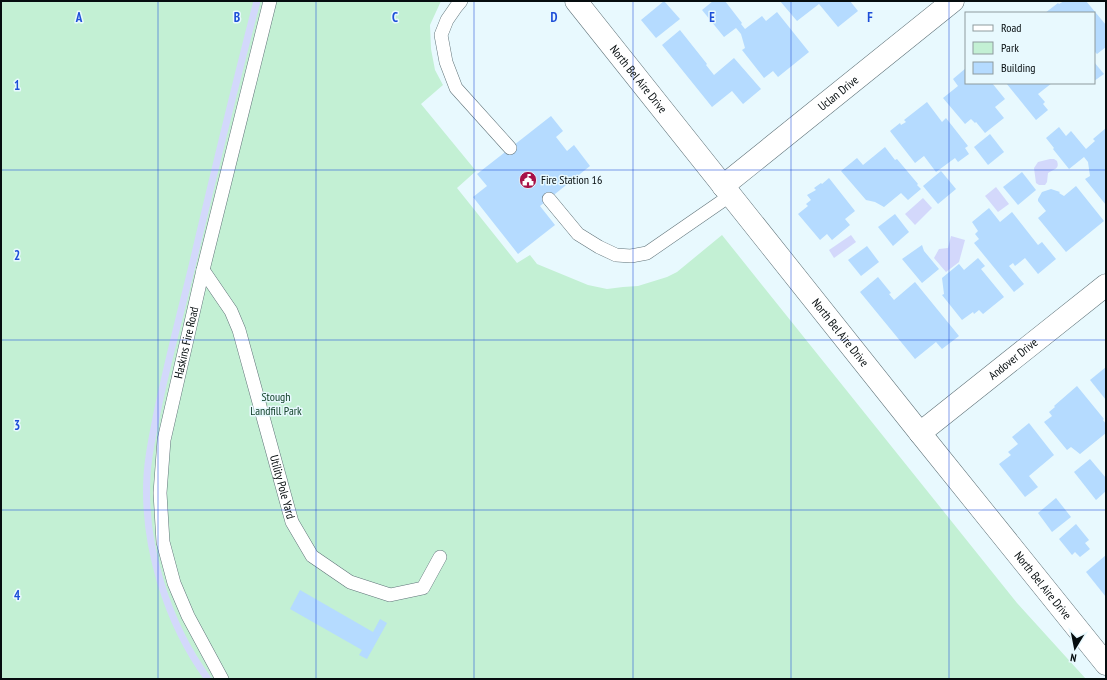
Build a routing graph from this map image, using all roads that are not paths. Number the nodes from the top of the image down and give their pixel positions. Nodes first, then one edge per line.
1 (270, 1) edge
2 (461, 1) edge
3 (576, 1) edge
4 (953, 1) edge
5 (510, 148) dead end
6 (727, 190) junction
7 (549, 199) dead end
8 (203, 270) junction
9 (1106, 285) edge
10 (920, 433) junction
11 (440, 557) dead end
12 (1106, 664) edge
13 (222, 679) edge

1 - 8 lane, Haskins Fire Road
2 - 5 lane
3 - 6 street, North Bel Aire Drive
4 - 6 street, Uclan Drive
6 - 7 lane
6 - 10 street, North Bel Aire Drive
8 - 11 lane, Utility Pole Yard
8 - 13 lane, Haskins Fire Road
9 - 10 street, Andover Drive
10 - 12 street, North Bel Aire Drive

